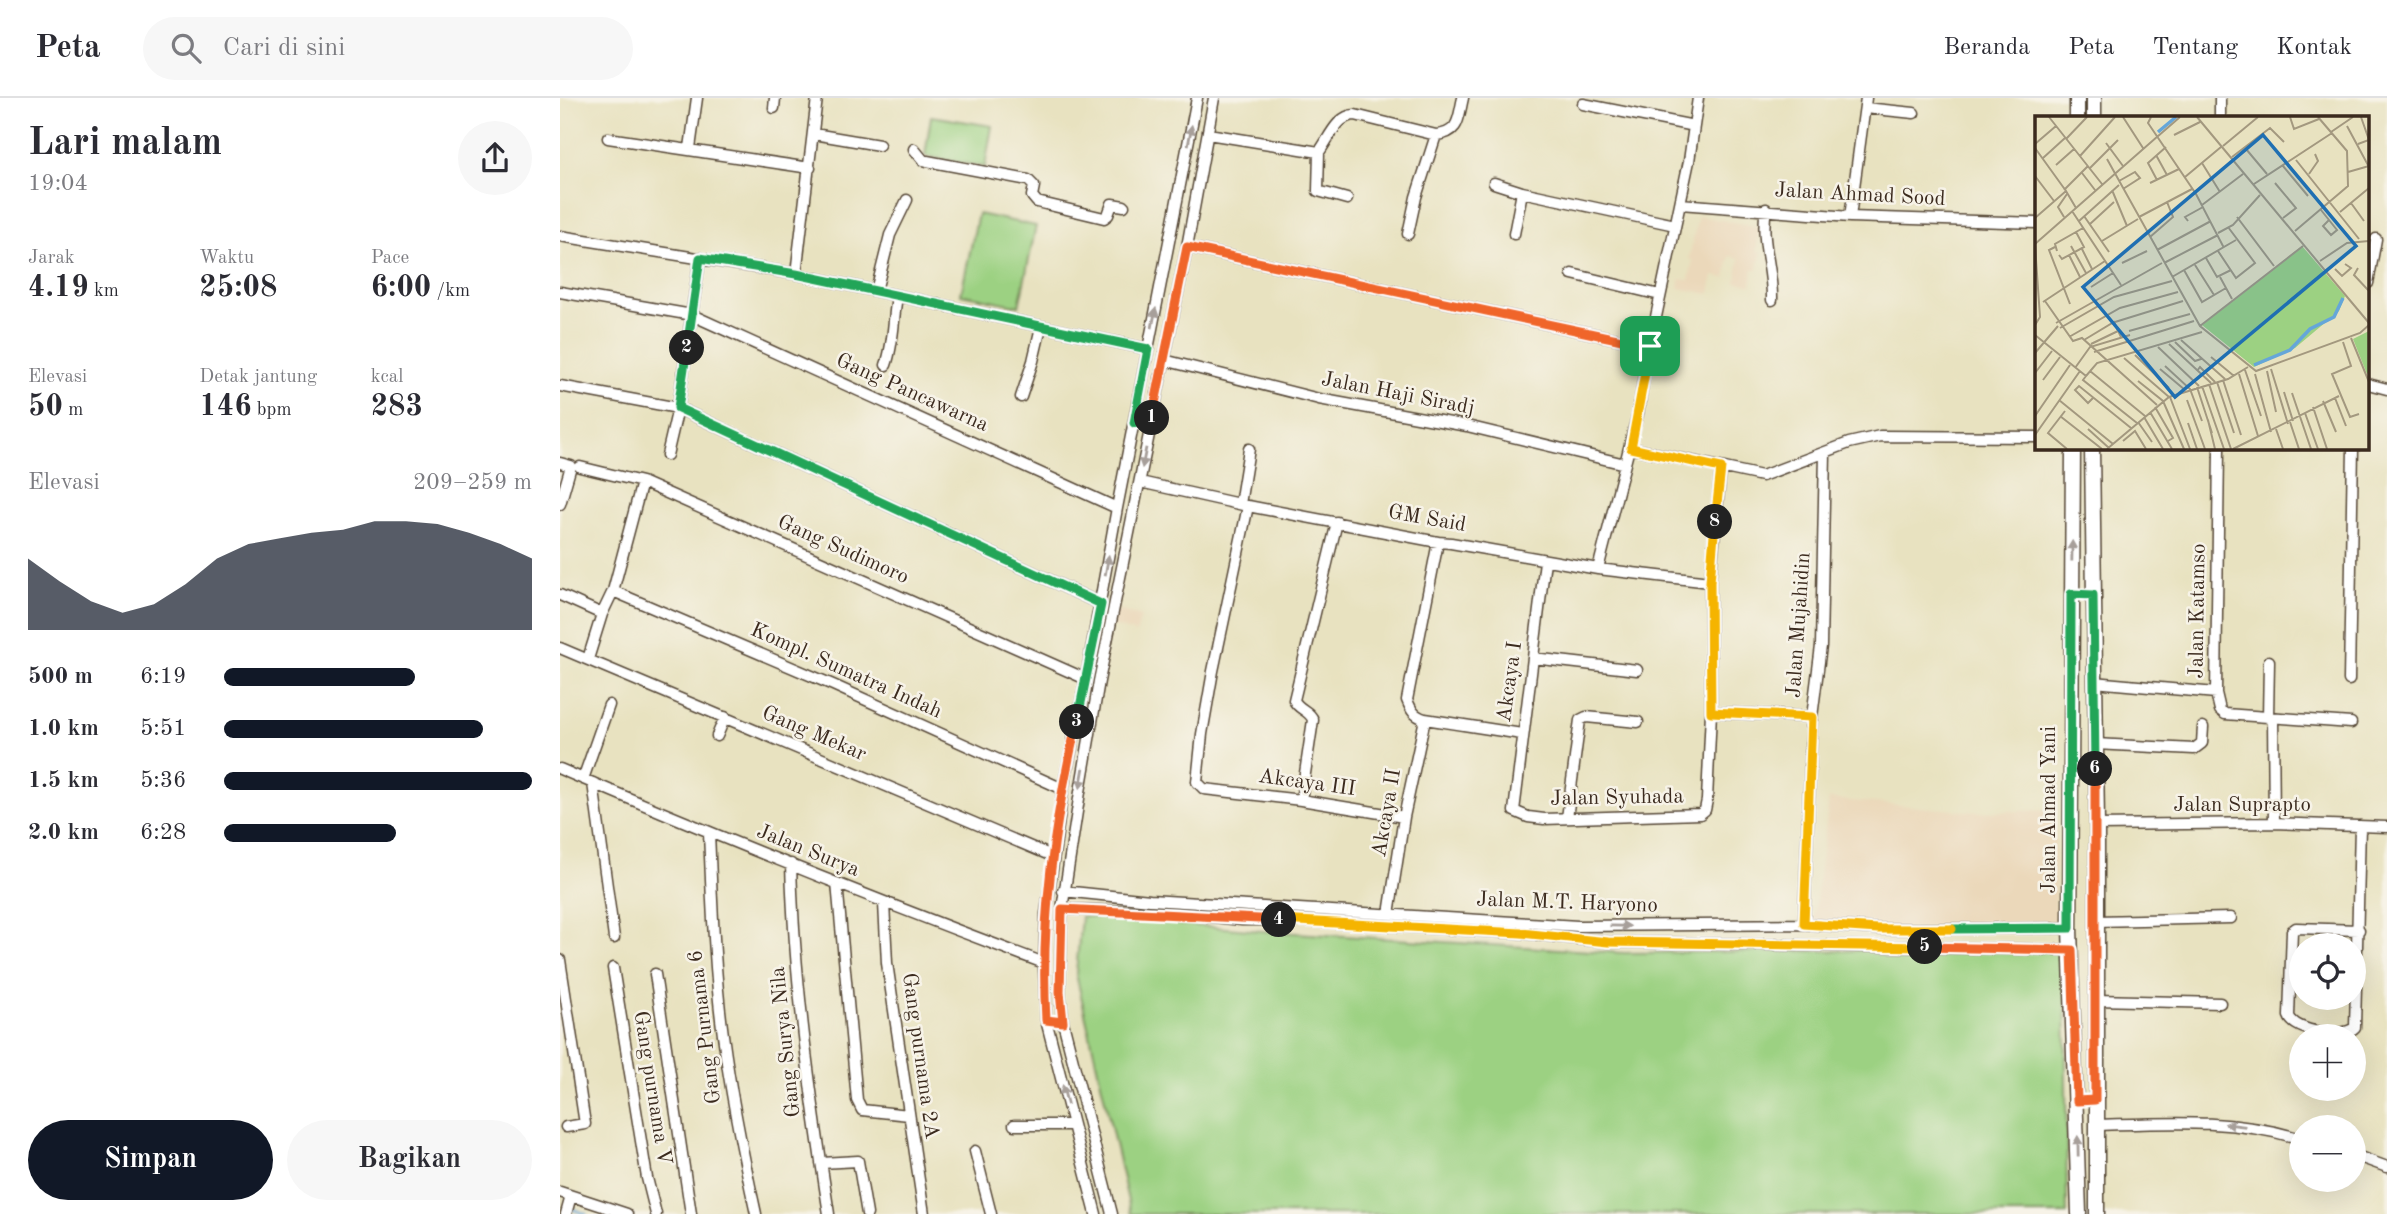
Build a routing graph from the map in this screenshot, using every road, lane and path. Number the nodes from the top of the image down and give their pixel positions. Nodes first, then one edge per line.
1 (697, 98) edge
2 (817, 98) edge
3 (1197, 98) edge
4 (1214, 98) edge
5 (1463, 98) edge
6 (1698, 98) edge
7 (2077, 98) edge
8 (2094, 98) edge
9 (2220, 98) edge
10 (1866, 103) edge
11 (1583, 104) dead end
12 (1914, 113) dead end
13 (2077, 116) edge
14 (2094, 116) edge
15 (2220, 116) edge
16 (1694, 126) junction
17 (814, 134) junction
18 (1208, 134) junction
19 (1436, 135) junction
20 (608, 138) dead end
21 (879, 145) dead end
22 (690, 148) junction
23 (914, 149) dead end
24 (1319, 152) junction
25 (810, 168) junction
26 (1184, 172) junction
27 (1201, 175) junction
28 (1494, 183) dead end
29 (1522, 192) junction
30 (907, 200) dead end
31 (1347, 200) dead end
32 (1680, 204) junction
33 (1124, 206) dead end
34 (1766, 209) junction
35 (1850, 217) junction
36 (2035, 223) edge
37 (1675, 225) junction
38 (1408, 234) dead end
39 (1514, 234) dead end
40 (560, 236) edge
41 (2376, 239) dead end
42 (1187, 247) junction
43 (700, 258) junction
44 (2370, 272) edge
45 (796, 274) junction
46 (1572, 274) dead end
47 (876, 291) junction
48 (560, 292) edge
49 (1661, 295) junction
50 (897, 296) junction
51 (1772, 300) dead end
52 (692, 315) junction
53 (1041, 327) junction
54 (1650, 346) junction
55 (1148, 349) junction
56 (1164, 360) junction
57 (886, 365) dead end
58 (2370, 385) edge
59 (560, 386) edge
60 (2387, 389) edge
61 (1021, 397) dead end
62 (678, 408) junction
63 (1134, 423) junction
64 (1151, 424) junction
65 (2035, 437) edge
66 (1631, 448) junction
67 (1249, 449) dead end
68 (2074, 450) edge
69 (2092, 450) edge
70 (2219, 450) edge
71 (2353, 450) edge
72 (1825, 453) junction
73 (667, 455) dead end
74 (1625, 464) junction
75 (570, 465) edge
76 (1721, 468) junction
77 (642, 482) junction
78 (1140, 482) junction
79 (560, 504) edge
80 (1244, 505) junction
81 (1117, 508) junction
82 (1337, 522) junction
83 (1437, 542) junction
84 (1545, 561) junction
85 (1598, 569) junction
86 (1710, 582) junction
87 (613, 591) junction
88 (2071, 594) junction
89 (560, 595) edge
90 (2093, 595) junction
91 (1101, 604) junction
92 (602, 614) junction
93 (560, 648) edge
94 (588, 659) junction
95 (1533, 659) junction
96 (2269, 661) dead end
97 (1637, 670) dead end
98 (1086, 679) junction
99 (2349, 680) dead end
100 (2094, 682) junction
101 (2216, 693) junction
102 (609, 705) dead end
103 (1711, 712) junction
104 (725, 717) junction
105 (1812, 717) junction
106 (2271, 718) junction
107 (1425, 719) junction
108 (1638, 722) dead end
109 (2351, 723) dead end
110 (2203, 727) dead end
111 (1522, 734) junction
112 (717, 736) dead end
113 (1073, 737) junction
114 (1088, 740) junction
115 (2095, 744) junction
116 (560, 769) edge
117 (588, 781) junction
118 (1063, 789) junction
119 (1301, 800) junction
120 (1513, 808) joint
121 (1404, 817) junction
122 (1567, 818) junction
123 (2274, 822) junction
124 (2097, 825) junction
125 (2360, 826) junction
126 (2387, 828) edge
127 (709, 833) junction
128 (1052, 856) junction
129 (791, 864) junction
130 (838, 883) junction
131 (1063, 891) junction
132 (1150, 900) junction
133 (884, 903) junction
134 (1290, 908) junction
135 (1062, 909) junction
136 (1147, 913) junction
137 (1390, 914) junction
138 (2231, 918) dead end
139 (1465, 919) junction
140 (1290, 920) junction
141 (2096, 921) junction
142 (1804, 924) junction
143 (1738, 926) junction
144 (2070, 928) junction
145 (1878, 929) junction
146 (2359, 930) junction
147 (1465, 931) junction
148 (614, 938) dead end
149 (1738, 944) junction
150 (1879, 947) junction
151 (2072, 950) junction
152 (560, 960) edge
153 (1044, 963) junction
154 (613, 968) dead end
155 (655, 974) dead end
156 (2096, 999) junction
157 (2220, 1003) dead end
158 (1046, 1020) junction
159 (1063, 1022) junction
160 (2095, 1100) junction
161 (2077, 1101) junction
162 (909, 1115) junction
163 (1014, 1125) dead end
164 (1070, 1125) junction
165 (2096, 1125) junction
166 (566, 1127) dead end
167 (2289, 1136) edge
168 (975, 1151) dead end
169 (2366, 1159) edge
170 (821, 1163) junction
171 (2387, 1167) edge
172 (566, 1194) edge
173 (600, 1210) edge
174 (1111, 1210) edge
175 (1095, 1211) edge
176 (566, 1214) edge
177 (627, 1214) edge
178 (656, 1214) edge
179 (691, 1214) edge
180 (756, 1214) edge
181 (829, 1214) edge
182 (867, 1214) edge
183 (924, 1214) edge
184 (991, 1214) edge
185 (2079, 1214) edge
186 (2097, 1214) edge

1 - 22 street
2 - 17 street
26 -> 3 street
4 - 18 street
5 - 19 street
6 - 16 street
7 - 13 main road
8 - 14 main road
9 - 15 street
10 - 12 street
10 - 35 street
11 - 16 street
16 - 32 street
17 - 21 street
17 - 25 street
18 - 24 street
18 - 27 street
19 - 24 street
19 - 38 street
20 - 22 street
22 - 25 street
23 - 33 street
24 - 31 street
25 - 45 street
26 - 27 street
55 -> 26 street
27 - 42 street
28 - 29 street
29 - 37 street
29 - 39 street
30 - 47 street
32 - 34 street, Jalan Ahmad Sood
32 - 37 street
34 - 35 street, Jalan Ahmad Sood
34 - 51 street
35 - 36 street, Jalan Ahmad Sood
37 - 49 street
40 - 43 street
41 - 44 street
42 - 54 street
42 - 56 street
43 - 45 street
43 - 52 street
45 - 47 street
46 - 49 street
47 - 50 street
48 - 52 street, Gang Pancawarna
49 - 54 street
50 - 53 street
50 - 57 street
52 - 62 street
52 - 81 street, Gang Pancawarna
53 - 55 street
53 - 61 street
54 - 66 street
55 - 63 street
56 - 64 street
56 - 74 street, Jalan Haji Siradj
58 - 60 street
59 - 62 street
62 - 73 street
62 - 91 street
63 - 64 street
63 - 81 street
64 -> 78 street
65 - 72 street
66 - 74 street
66 - 76 street
67 - 80 street
88 -> 68 main road, Jalan Ahmad Yani
69 - 90 main road
70 - 101 street, Jalan Katamso
71 - 99 street
72 - 76 street
72 - 105 street, Jalan Mujahidin
74 - 85 street
75 - 77 street, Gang Sudimoro
75 - 79 street
76 - 86 street, Jalan Syuhada
77 - 87 street
77 - 98 street, Gang Sudimoro
78 - 80 street, GM Said
78 - 114 street
80 - 82 street, GM Said
80 - 119 street, Akcaya III
91 -> 81 street
82 - 83 street, GM Said
82 - 119 street
83 - 84 street, GM Said
83 - 107 street
84 - 85 street, GM Said
84 - 95 street, Akcaya I
85 - 86 street, GM Said
86 - 103 street, Jalan Syuhada
87 - 92 street
87 - 118 street, Kompl. Sumatra Indah
88 - 90 main road
88 - 144 main road, Jalan Ahmad Yani
89 - 92 street
90 - 100 main road
91 - 98 street
92 - 94 street
93 - 94 street, Gang Mekar
94 - 104 street, Gang Mekar
95 - 97 street
95 - 111 street, Akcaya I
96 - 106 street
98 - 113 street
100 - 101 street, Jalan Katamso
100 - 115 main road
101 - 106 street
102 - 117 street
103 - 105 street
103 - 122 street, Jalan Syuhada
104 - 112 street
104 - 128 street, Gang Mekar
105 - 142 street, Jalan Mujahidin
106 - 109 street
106 - 123 street
107 - 111 street
107 - 121 street, Akcaya II
108 - 122 street
110 - 115 street
111 - 120 street, Akcaya I
113 - 114 street
113 - 118 street
114 -> 131 street
115 - 124 main road
116 - 117 street, Jalan Surya
117 - 127 street, Jalan Surya
117 - 148 street
118 - 128 street
119 - 121 street, Akcaya III
120 - 122 street, Jalan Syuhada
121 - 137 street, Akcaya II
123 - 124 street, Jalan Suprapto
123 - 125 street, Jalan Suprapto
124 - 141 main road
125 - 126 street, Jalan Suprapto
125 - 146 street
127 - 129 street, Jalan Surya
127 - 180 street, Gang Purnama 6
128 - 153 street
129 - 130 street, Jalan Surya
129 - 170 street, Gang Surya Nila
130 - 133 street, Jalan Surya
130 - 162 street
131 - 132 street, Jalan M.T. Haryono
131 - 135 street
132 - 134 street, Jalan M.T. Haryono
132 - 136 street
133 - 153 street, Jalan Surya
133 - 162 street, Gang purnama 2A
134 - 137 street, Jalan M.T. Haryono
134 - 140 street
135 - 136 street
135 - 159 street
136 - 140 street
137 - 139 street, Jalan M.T. Haryono
138 - 141 street
139 -> 143 street, Jalan M.T. Haryono
139 - 147 street
140 - 147 street
141 - 156 main road
142 - 143 street, Jalan M.T. Haryono
142 - 145 street, Jalan M.T. Haryono
143 - 149 street
144 - 145 street, Jalan M.T. Haryono
144 - 151 main road, Jalan Ahmad Yani
145 - 150 street
146 - 146 street
147 - 149 street
149 - 150 street
150 - 151 street
151 - 161 main road, Jalan Ahmad Yani
152 - 166 street
153 - 158 street
154 - 178 street, Gang purnama V
155 - 179 street
156 - 157 street
156 - 160 main road
158 - 159 street
164 -> 158 street
159 - 174 street
160 - 161 main road
160 - 165 main road
185 -> 161 main road, Jalan Ahmad Yani
162 - 183 street, Gang purnama 2A
163 - 164 street
164 - 175 street
167 -> 165 street
165 - 186 main road
168 - 184 street
169 - 171 street
170 - 181 street, Gang Surya Nila
170 - 182 street
172 - 173 street
172 - 176 street
173 - 177 street
174 - 175 street

